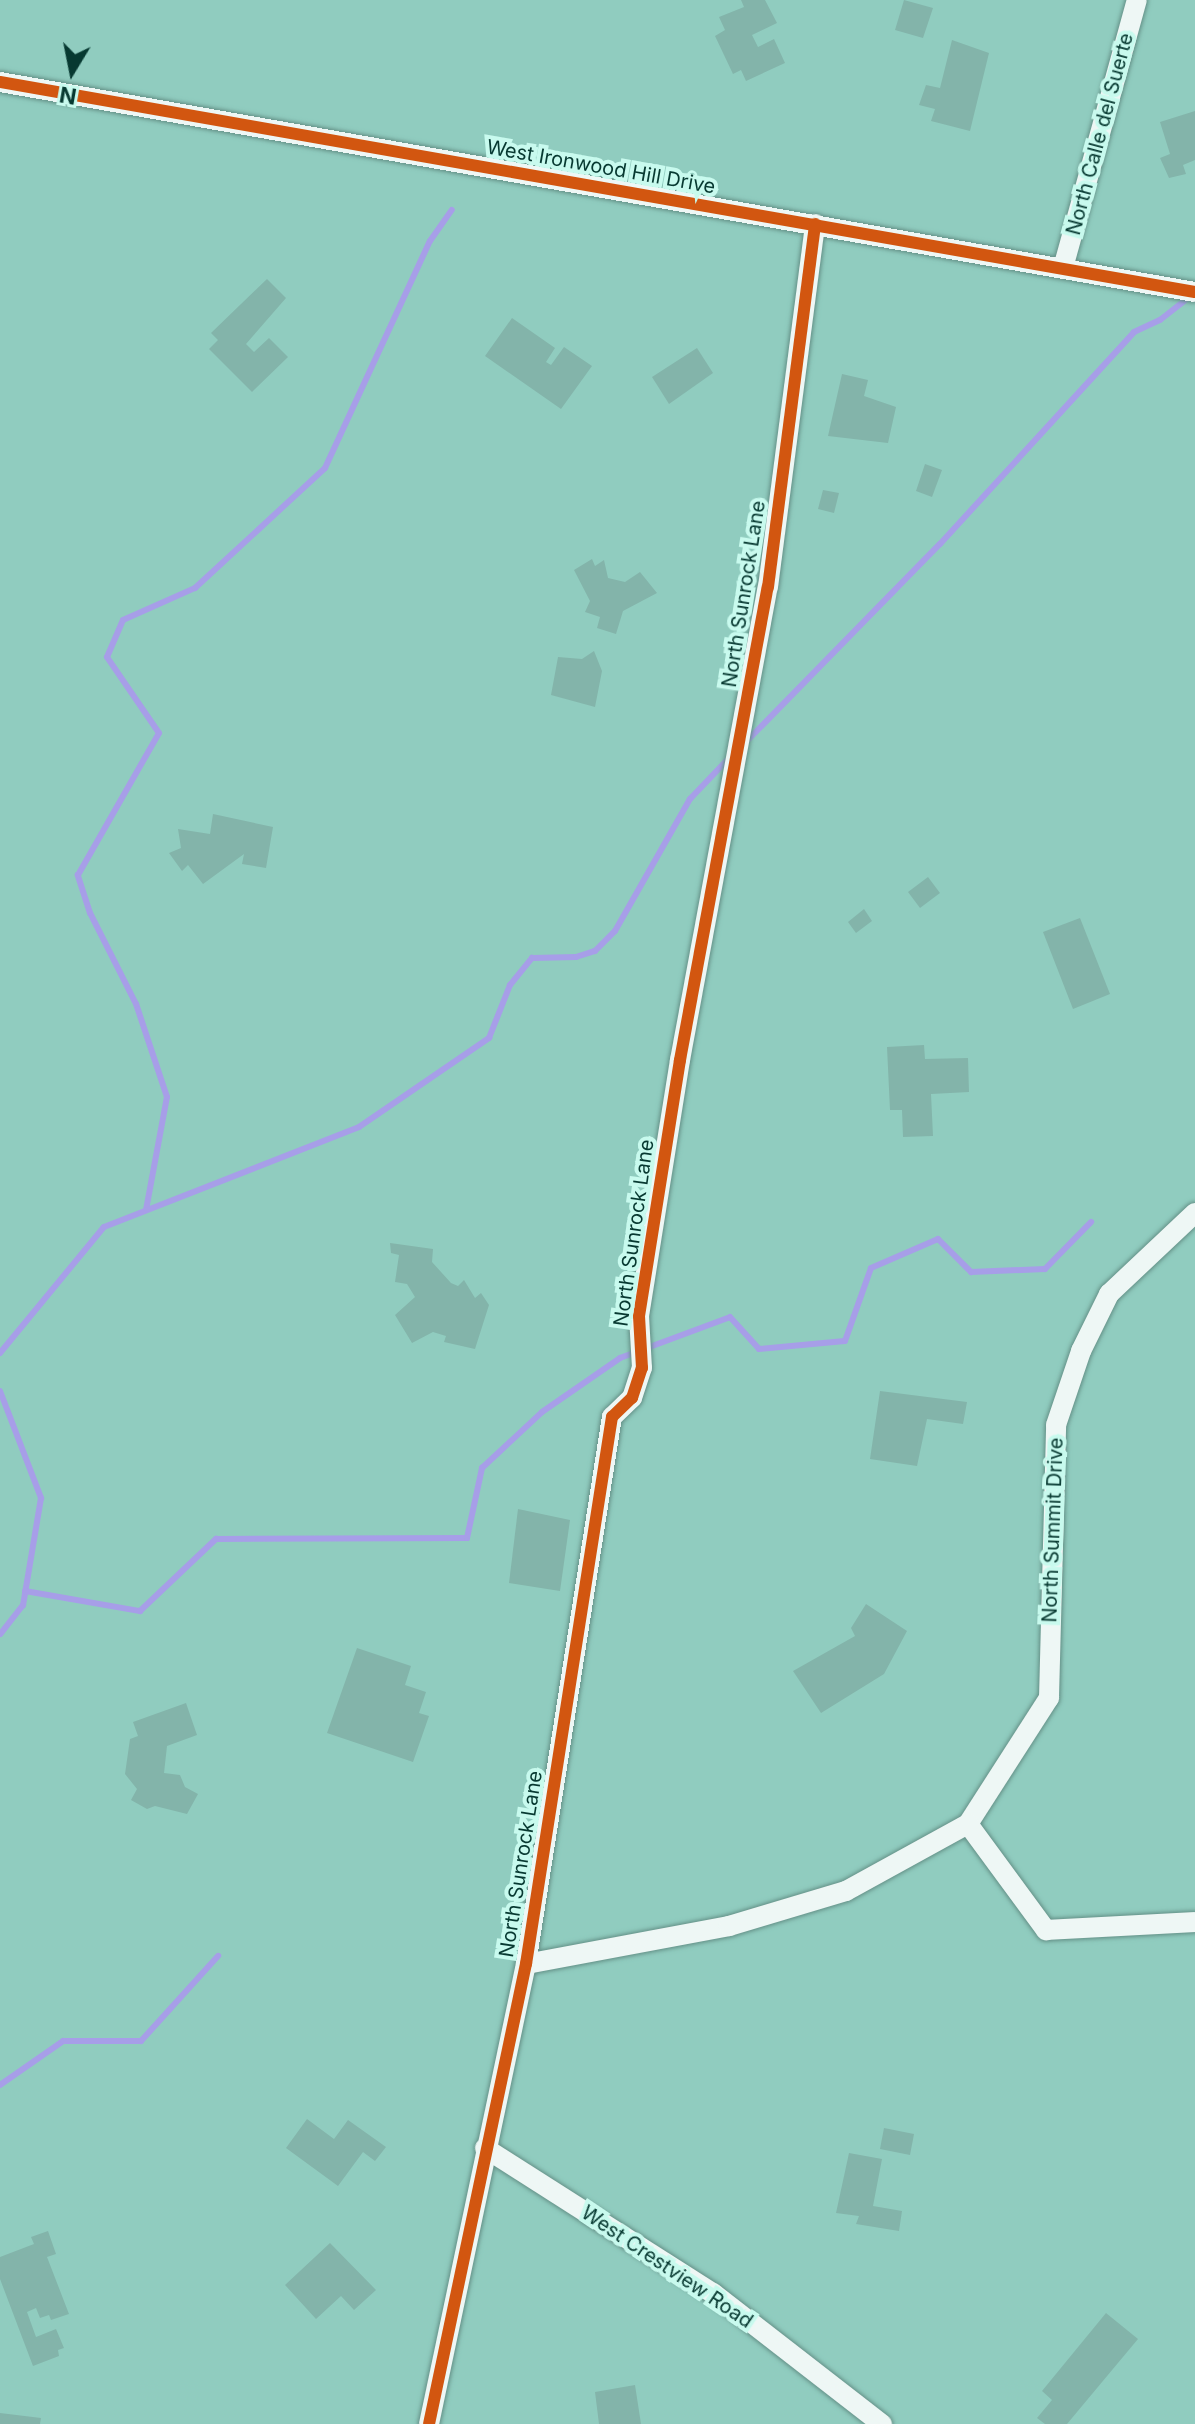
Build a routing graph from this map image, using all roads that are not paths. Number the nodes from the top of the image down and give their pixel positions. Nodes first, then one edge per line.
1 (1137, 0) edge
2 (0, 82) edge
3 (815, 224) junction
4 (1063, 268) junction
5 (1195, 292) edge
6 (1195, 1213) edge
7 (968, 1824) junction
8 (1195, 1922) edge
9 (526, 1964) junction
10 (485, 2148) junction
11 (429, 2424) edge
12 (882, 2424) edge

1 - 4 street, North Calle del Suerte
2 - 3 street, West Ironwood Hill Drive
3 - 4 street, West Ironwood Hill Drive
3 - 9 street, North Sunrock Lane
4 - 5 street, West Ironwood Hill Drive
6 - 7 street, North Summit Drive
7 - 8 street
7 - 9 street, North Summit Drive
9 - 10 street, North Sunrock Lane
10 - 11 street, North Sunrock Lane
10 - 12 street, West Crestview Road

